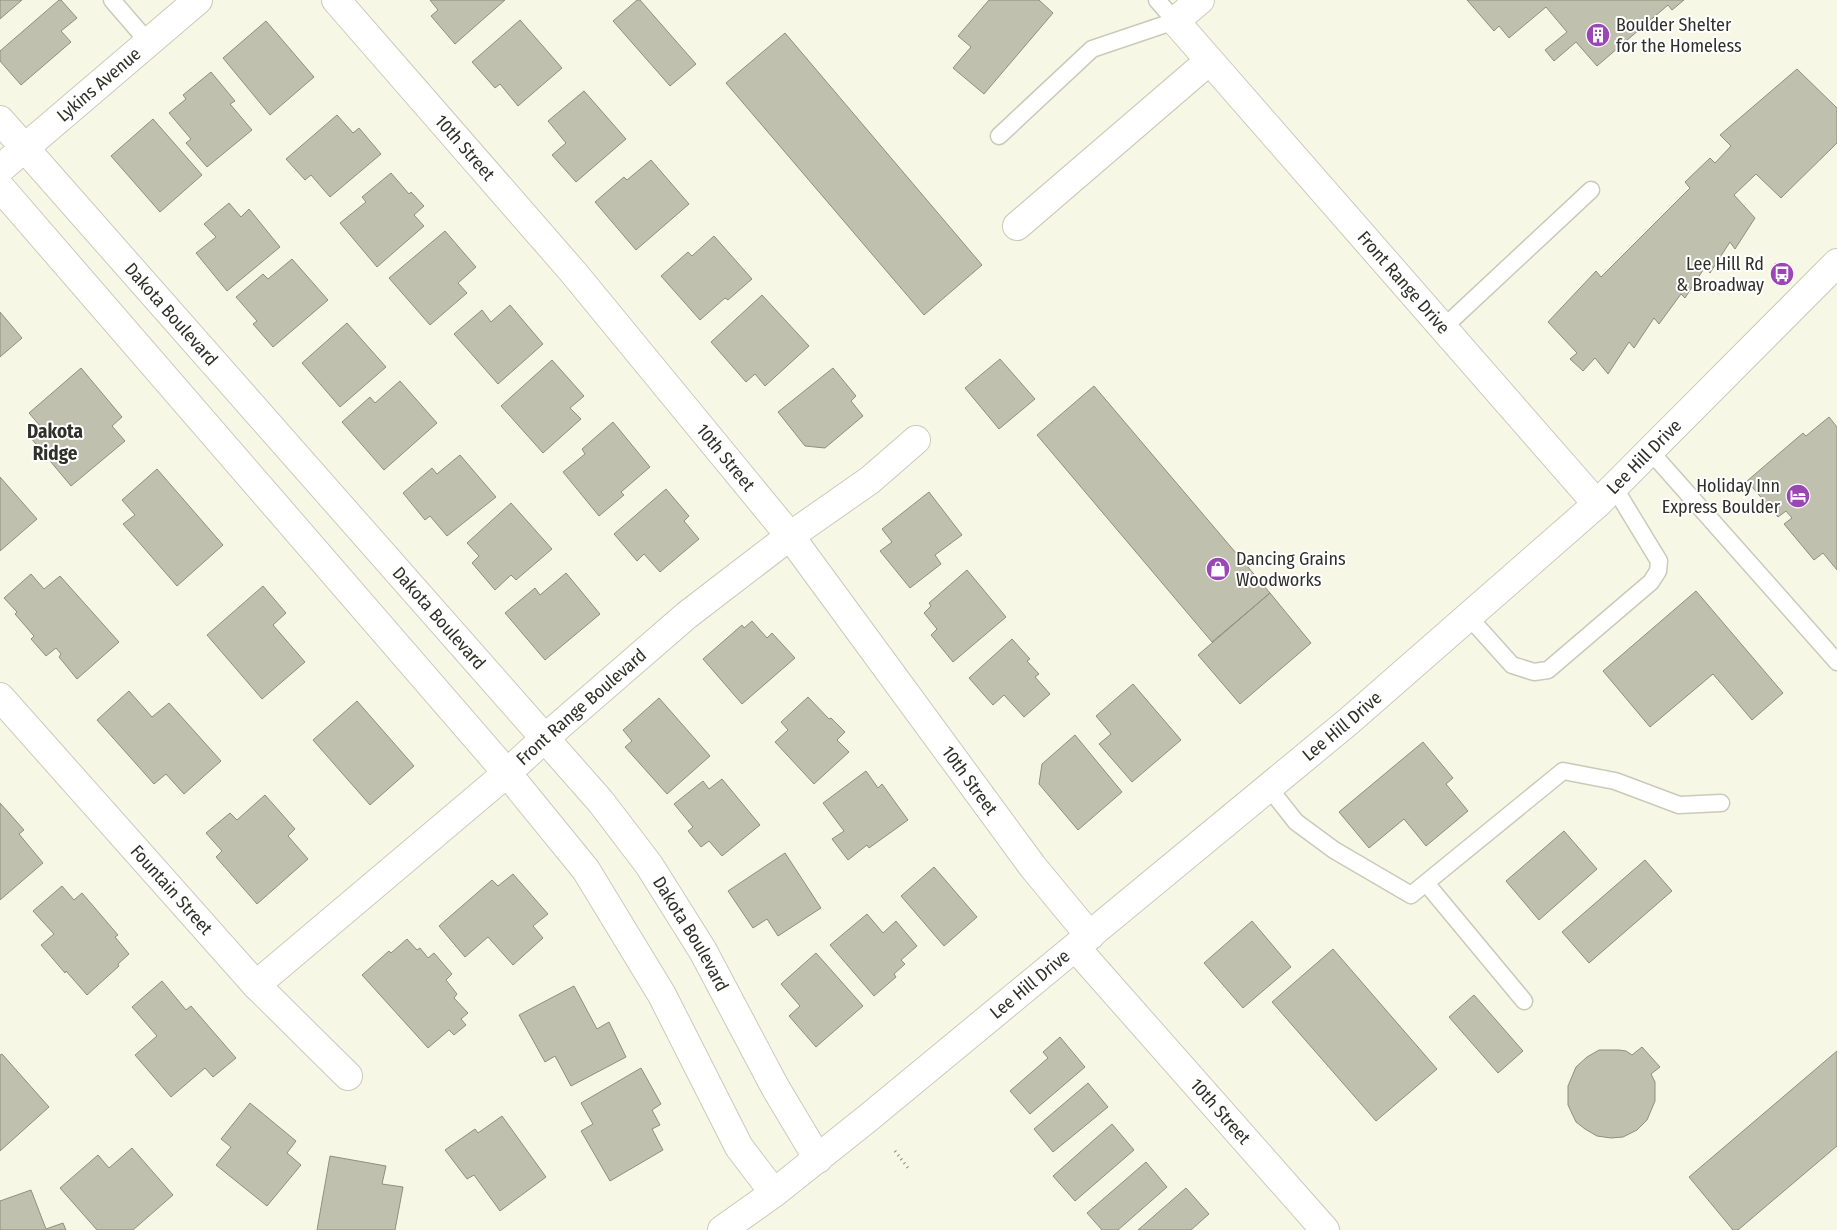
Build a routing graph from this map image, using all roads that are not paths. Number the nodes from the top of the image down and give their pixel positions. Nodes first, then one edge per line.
1 (112, 0) edge
2 (198, 0) edge
3 (336, 0) edge
4 (1157, 0) edge
5 (1200, 0) edge
6 (1175, 21) junction
7 (150, 43) junction
8 (1209, 61) junction
9 (0, 120) edge
10 (999, 136) dead end
11 (24, 148) junction
12 (0, 169) edge
13 (0, 187) edge
14 (1591, 190) dead end
15 (1017, 226) dead end
16 (1837, 263) edge
17 (1443, 328) junction
18 (916, 440) dead end
19 (1650, 450) junction
20 (1606, 496) junction
21 (790, 536) junction
22 (1468, 616) junction
23 (1837, 662) edge
24 (0, 697) edge
25 (545, 738) junction
26 (507, 773) junction
27 (1269, 788) junction
28 (1721, 803) dead end
29 (1426, 883) junction
30 (1083, 942) junction
31 (256, 985) junction
32 (1524, 1001) dead end
33 (348, 1076) dead end
34 (818, 1159) junction
35 (774, 1193) junction
36 (722, 1230) edge
37 (1325, 1230) edge

1 - 7 lane
2 - 7 street, Lykins Avenue
3 - 21 street, 10th Street
4 - 6 lane
5 - 6 street
6 - 8 street, Front Range Drive
6 - 10 lane
7 - 11 street, Lykins Avenue
8 - 15 street
8 - 17 street, Front Range Drive
9 - 11 street, Dakota Boulevard
11 - 12 street, Lykins Avenue
11 - 25 street, Dakota Boulevard
13 - 26 street
14 - 17 lane
16 - 19 street, Lee Hill Drive
17 - 20 street, Front Range Drive
18 - 21 street, Front Range Boulevard
19 - 20 street, Lee Hill Drive
19 - 23 lane
20 - 22 street, Lee Hill Drive
20 - 22 lane
21 - 25 street, Front Range Boulevard
21 - 30 street, 10th Street
22 - 27 street, Lee Hill Drive
24 - 31 street, Fountain Street
25 - 26 street, Front Range Boulevard
25 - 34 street, Dakota Boulevard
26 - 31 street, Front Range Boulevard
26 - 35 street
27 - 29 lane
27 - 30 street, Lee Hill Drive
28 - 29 lane
29 - 32 lane
30 - 34 street, Lee Hill Drive
30 - 37 street, 10th Street
31 - 33 street, Fountain Street
34 - 35 street, Lee Hill Drive
35 - 36 street, Lee Hill Drive

